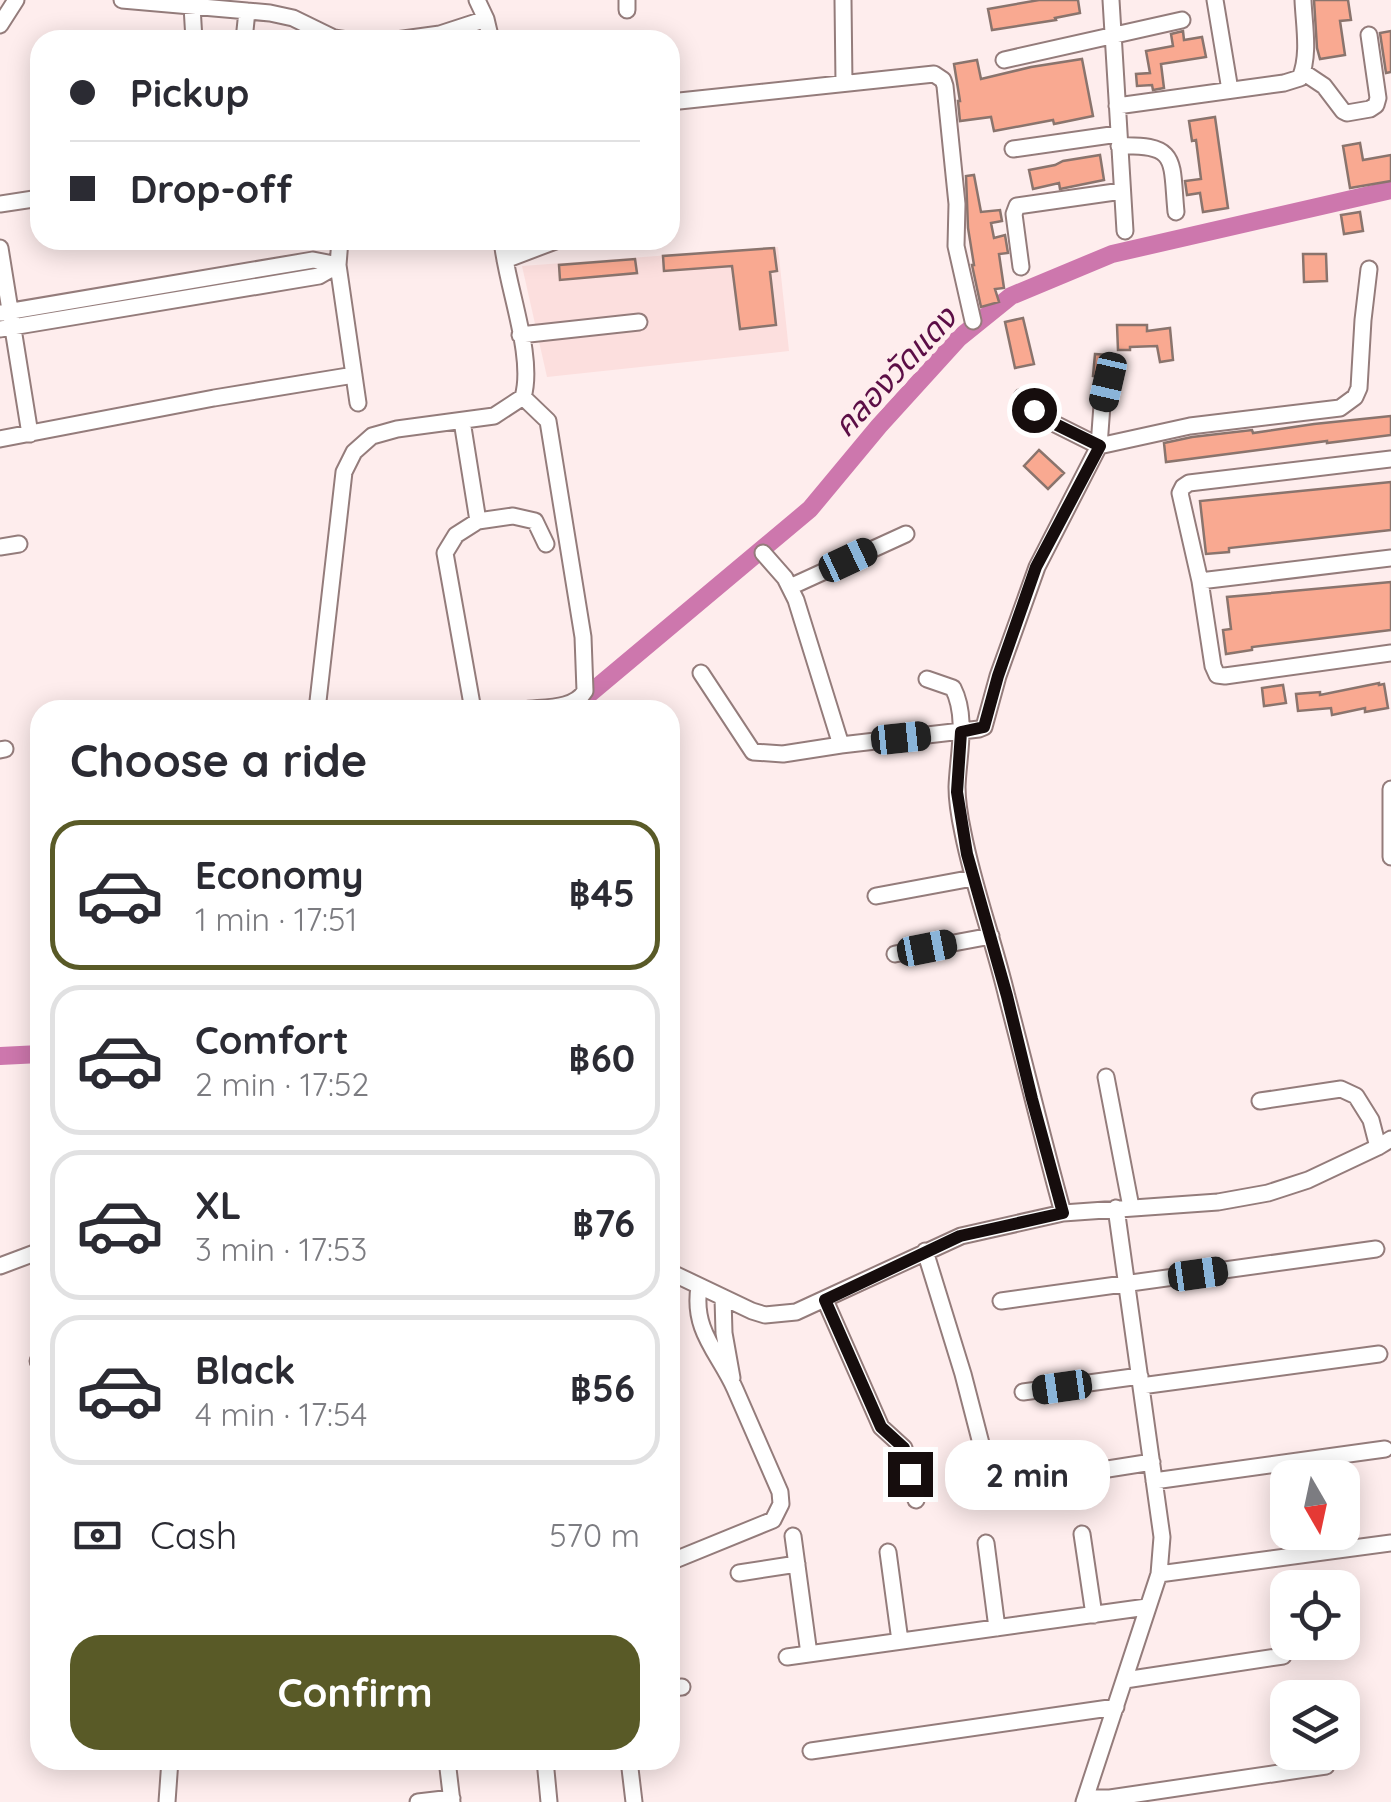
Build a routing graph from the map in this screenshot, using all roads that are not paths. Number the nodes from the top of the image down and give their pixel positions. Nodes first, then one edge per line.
1 (16, 0) edge
2 (122, 0) edge
3 (477, 0) edge
4 (843, 0) edge
5 (1111, 0) edge
6 (1215, 0) edge
7 (1303, 0) edge
8 (218, 4) edge
9 (192, 6) junction
10 (247, 11) junction
11 (486, 19) junction
12 (1182, 20) dead end
13 (0, 24) edge
14 (193, 30) edge
15 (245, 30) edge
16 (319, 30) edge
17 (452, 30) edge
18 (489, 30) edge
19 (1114, 36) junction
20 (1369, 36) dead end
21 (1004, 60) dead end
22 (1303, 72) junction
23 (844, 84) junction
24 (1230, 90) junction
25 (680, 101) edge
26 (1117, 106) junction
27 (1118, 140) junction
28 (1013, 150) dead end
29 (1122, 191) junction
30 (30, 200) edge
31 (0, 204) edge
32 (1176, 212) dead end
33 (1125, 231) dead end
34 (0, 248) edge
35 (339, 250) edge
36 (504, 250) edge
37 (532, 250) edge
38 (505, 260) junction
39 (338, 265) junction
40 (1021, 267) dead end
41 (1370, 270) dead end
42 (6, 320) edge
43 (973, 321) dead end
44 (639, 322) dead end
45 (520, 335) junction
46 (354, 375) junction
47 (1108, 382) dead end
48 (523, 398) junction
49 (1022, 398) dead end
50 (358, 403) dead end
51 (462, 422) junction
52 (30, 434) junction
53 (0, 439) edge
54 (1100, 446) junction
55 (1391, 459) edge
56 (478, 520) junction
57 (906, 534) dead end
58 (18, 544) dead end
59 (546, 544) dead end
60 (0, 547) edge
61 (763, 553) dead end
62 (1391, 558) edge
63 (1200, 581) junction
64 (790, 587) junction
65 (1391, 653) edge
66 (701, 673) dead end
67 (927, 680) dead end
68 (318, 700) edge
69 (471, 700) edge
70 (579, 700) edge
71 (961, 732) junction
72 (841, 744) junction
73 (1391, 789) edge
74 (1391, 858) edge
75 (973, 878) junction
76 (876, 896) dead end
77 (991, 936) junction
78 (895, 954) dead end
79 (1106, 1077) dead end
80 (1260, 1101) dead end
81 (1387, 1144) edge
82 (1124, 1207) junction
83 (1063, 1213) junction
84 (1376, 1250) dead end
85 (924, 1251) junction
86 (30, 1254) edge
87 (0, 1266) edge
88 (680, 1277) edge
89 (1127, 1284) junction
90 (699, 1287) junction
91 (723, 1298) junction
92 (825, 1300) junction
93 (1000, 1301) dead end
94 (1379, 1354) dead end
95 (1140, 1381) junction
96 (732, 1383) junction
97 (1024, 1392) dead end
98 (1385, 1449) dead end
99 (1152, 1462) junction
100 (1050, 1478) dead end
101 (1154, 1481) junction
102 (992, 1486) dead end
103 (916, 1500) dead end
104 (1082, 1534) dead end
105 (793, 1536) dead end
106 (986, 1543) dead end
107 (1391, 1544) edge
108 (888, 1552) dead end
109 (680, 1558) edge
110 (797, 1564) junction
111 (739, 1573) dead end
112 (1159, 1574) junction
113 (1147, 1607) junction
114 (1094, 1614) junction
115 (998, 1628) junction
116 (900, 1642) junction
117 (809, 1654) junction
118 (787, 1657) dead end
119 (1270, 1658) edge
120 (1126, 1680) junction
121 (1116, 1708) junction
122 (812, 1751) dead end
123 (169, 1770) edge
124 (448, 1770) edge
125 (546, 1770) edge
126 (630, 1770) edge
127 (1299, 1770) edge
128 (452, 1800) edge
129 (1085, 1800) edge
130 (167, 1802) edge
131 (418, 1802) edge
132 (549, 1802) edge
133 (634, 1802) edge

1 - 13 street
2 - 9 street
3 - 11 street
4 - 23 street
5 - 19 street
6 - 24 street
7 - 22 street
8 - 9 street
8 - 10 street
9 - 14 street
10 - 15 street
10 - 16 street
11 - 17 street
11 - 18 street
12 - 19 street
19 - 21 street
19 - 26 street
20 - 22 street
22 - 24 street
23 - 25 street
23 - 43 street
24 - 26 street
26 - 27 street
27 - 28 street
27 - 29 street
27 - 32 street
29 - 33 street
29 - 40 street
30 - 31 street
34 - 42 street
35 - 39 street
36 - 38 street
37 - 38 street
38 - 45 street
39 - 42 street
39 - 46 street
41 - 54 street
42 - 52 street
44 - 45 street
45 - 48 street
46 - 50 street
46 - 52 street
47 - 54 street
48 - 51 street
48 - 70 street
49 - 54 street
51 - 56 street
51 - 68 street
52 - 53 street
54 - 71 street
55 - 63 street
56 - 59 street
56 - 69 street
57 - 64 street
58 - 60 street
61 - 64 street
62 - 63 street
63 - 65 street
64 - 72 street
66 - 72 street
67 - 71 street
71 - 72 street
71 - 75 street
73 - 74 street
75 - 76 street
75 - 77 street
77 - 78 street
77 - 83 street
79 - 82 street
80 - 81 street
81 - 82 street
82 - 83 street
82 - 89 street
83 - 85 street
84 - 89 street
85 - 92 street
85 - 102 street
86 - 87 street
88 - 90 street
89 - 93 street
89 - 95 street
90 - 91 street
90 - 96 street
91 - 92 street
91 - 96 street
92 - 103 street
94 - 95 street
95 - 97 street
95 - 99 street
96 - 109 street
98 - 101 street
99 - 100 street
99 - 101 street
101 - 112 street
104 - 114 street
105 - 110 street
106 - 115 street
107 - 112 street
108 - 116 street
110 - 111 street
110 - 117 street
112 - 113 street
113 - 114 street
113 - 120 street
114 - 115 street
115 - 116 street
116 - 117 street
117 - 118 street
119 - 120 street
120 - 121 street
121 - 122 street
121 - 129 street
123 - 130 street
124 - 128 street
125 - 132 street
126 - 133 street
127 - 129 street
128 - 131 street

